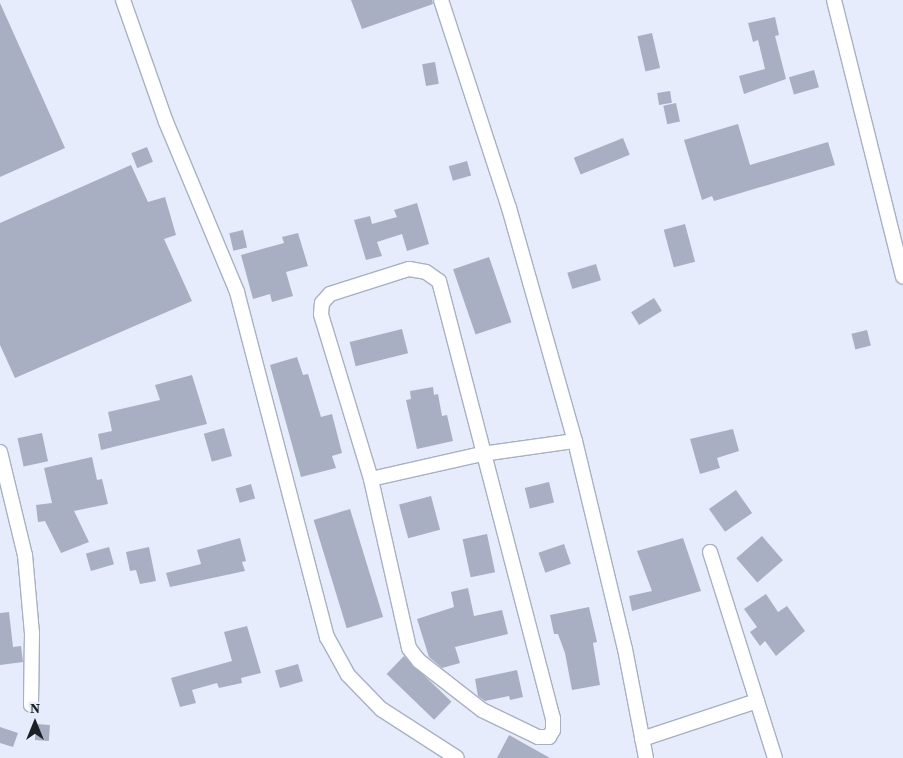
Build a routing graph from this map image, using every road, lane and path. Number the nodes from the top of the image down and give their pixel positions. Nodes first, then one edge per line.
1 (123, 0) edge
2 (441, 0) edge
3 (834, 0) edge
4 (903, 277) edge
5 (575, 441) junction
6 (0, 452) edge
7 (482, 454) junction
8 (371, 479) junction
9 (710, 552) dead end
10 (757, 701) junction
11 (31, 705) dead end
12 (642, 738) junction
13 (457, 758) edge
14 (646, 758) edge
15 (775, 758) edge

1 - 13 street
2 - 5 street
3 - 4 street
5 - 7 street
5 - 12 street
6 - 11 street
7 - 8 street
7 - 8 street
7 - 8 street
9 - 10 street
10 - 12 street
10 - 15 street
12 - 14 street

